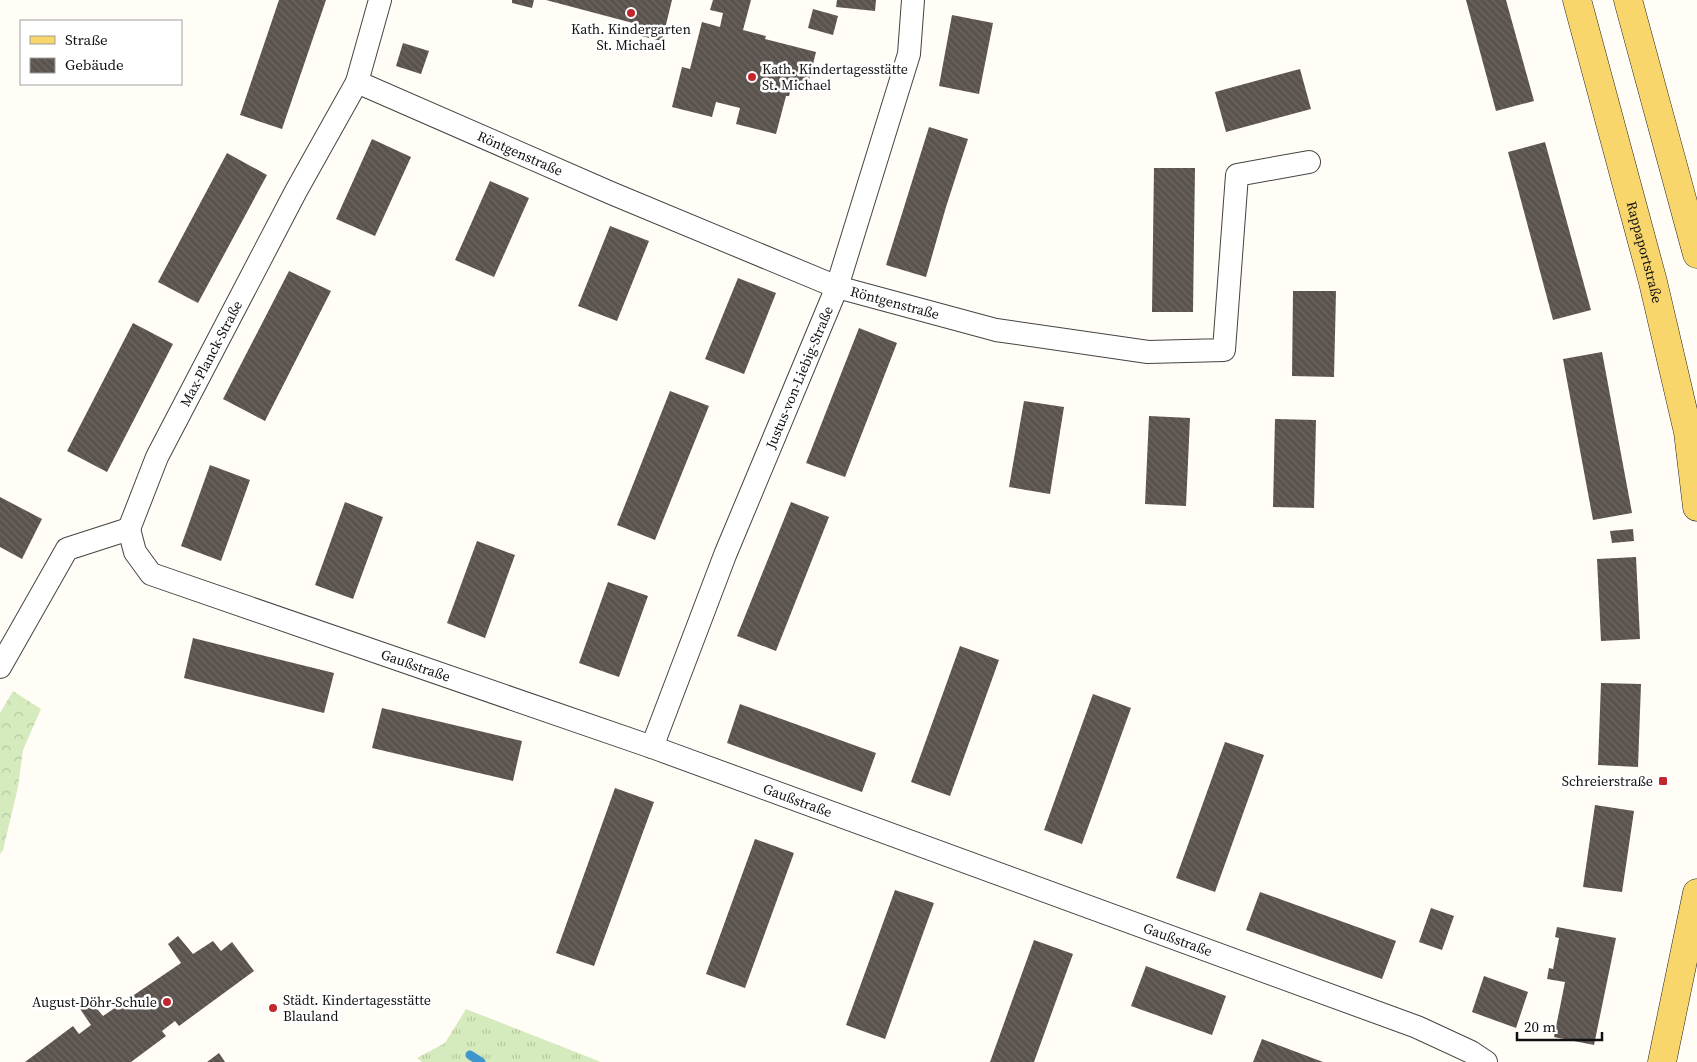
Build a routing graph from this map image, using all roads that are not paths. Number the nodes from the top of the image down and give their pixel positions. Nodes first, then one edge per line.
1 (380, 0) edge
2 (913, 0) edge
3 (1577, 0) edge
4 (1628, 0) edge
5 (357, 82) junction
6 (1309, 162) dead end
7 (1697, 254) edge
8 (837, 287) junction
9 (1697, 507) edge
10 (129, 529) junction
11 (0, 667) edge
12 (652, 747) junction
13 (1697, 893) edge
14 (1486, 1062) edge
15 (1662, 1062) edge

1 - 5 street, Max-Planck-Straße
2 - 8 street, Justus-von-Liebig-Straße
3 - 9 main road, Rappaportstraße
4 - 7 main road
5 - 8 street, Röntgenstraße
5 - 10 street, Max-Planck-Straße
6 - 8 street, Röntgenstraße
8 - 12 street, Justus-von-Liebig-Straße
10 - 11 street
10 - 12 street, Gaußstraße
12 - 14 street, Gaußstraße
13 - 15 main road

